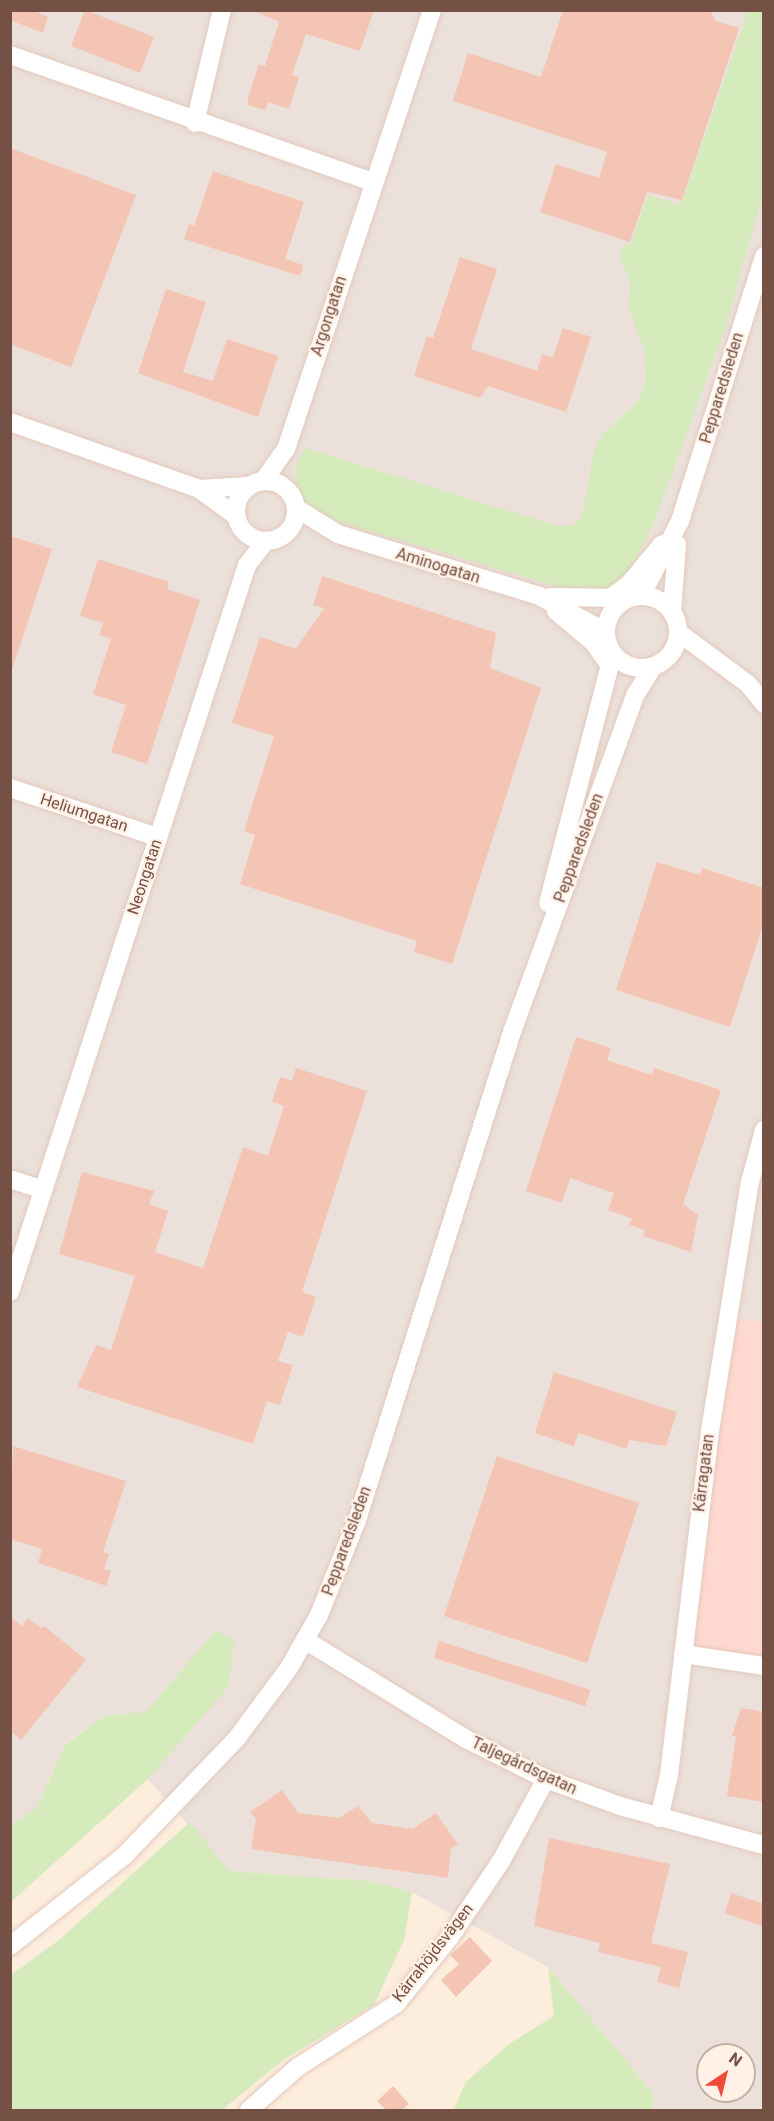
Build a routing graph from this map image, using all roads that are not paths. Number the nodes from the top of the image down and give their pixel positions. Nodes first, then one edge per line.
1 (222, 10) edge
2 (432, 10) edge
3 (10, 55) edge
4 (195, 123) junction
5 (373, 182) junction
6 (764, 256) edge
7 (10, 422) edge
8 (286, 449) junction
9 (256, 483) junction
10 (199, 489) junction
11 (293, 500) junction
12 (236, 516) junction
13 (680, 521) junction
14 (244, 532) junction
15 (285, 534) junction
16 (338, 534) junction
17 (266, 541) junction
18 (248, 565) junction
19 (539, 596) junction
20 (636, 597) junction
21 (609, 599) junction
22 (672, 611) junction
23 (606, 632) junction
24 (678, 632) junction
25 (612, 660) junction
26 (713, 661) junction
27 (659, 664) junction
28 (764, 704) edge
29 (10, 788) edge
30 (157, 837) junction
31 (512, 1032) junction
32 (764, 1130) edge
33 (10, 1179) edge
34 (43, 1190) junction
35 (10, 1292) edge
36 (305, 1640) junction
37 (683, 1654) junction
38 (764, 1666) edge
39 (546, 1779) junction
40 (659, 1818) junction
41 (764, 1845) edge
42 (10, 1946) edge
43 (249, 2110) edge

1 - 4 street
2 - 5 street, Argongatan
3 - 4 street
4 - 5 street
5 - 8 street, Argongatan
6 - 13 street, Pepparedsleden
7 - 10 street
8 - 9 street, Argongatan
8 - 11 street, Argongatan
9 - 10 street
9 - 11 street
9 - 12 street
10 - 12 street
11 - 15 street
11 - 16 street, Aminogatan
12 - 14 street
13 - 20 street, Pepparedsleden
13 - 21 street
13 - 22 street, Pepparedsleden
14 - 17 street
14 - 18 street, Neongatan
15 - 16 street, Aminogatan
15 - 17 street
16 - 19 street, Aminogatan
17 - 18 street, Neongatan
18 - 30 street, Neongatan
19 - 21 street, Aminogatan
19 - 23 street, Aminogatan
19 - 25 street
20 - 21 street, Aminogatan
20 - 22 street
20 - 23 street
22 - 24 street
23 - 25 street
24 - 26 street
24 - 27 street
25 - 27 street
25 - 31 street, Pepparedsleden
26 - 27 street
26 - 28 street
27 - 31 street, Pepparedsleden
29 - 30 street, Heliumgatan
30 - 34 street, Neongatan
31 - 36 street, Pepparedsleden
32 - 37 street, Kärragatan
33 - 34 street
34 - 35 street, Neongatan
36 - 39 street, Taljegårdsgatan
36 - 42 street, Pepparedsleden
37 - 38 street
37 - 40 street, Kärragatan
39 - 40 street, Taljegårdsgatan
39 - 43 street, Kärrahöjdsvägen
40 - 41 street, Taljegårdsgatan

